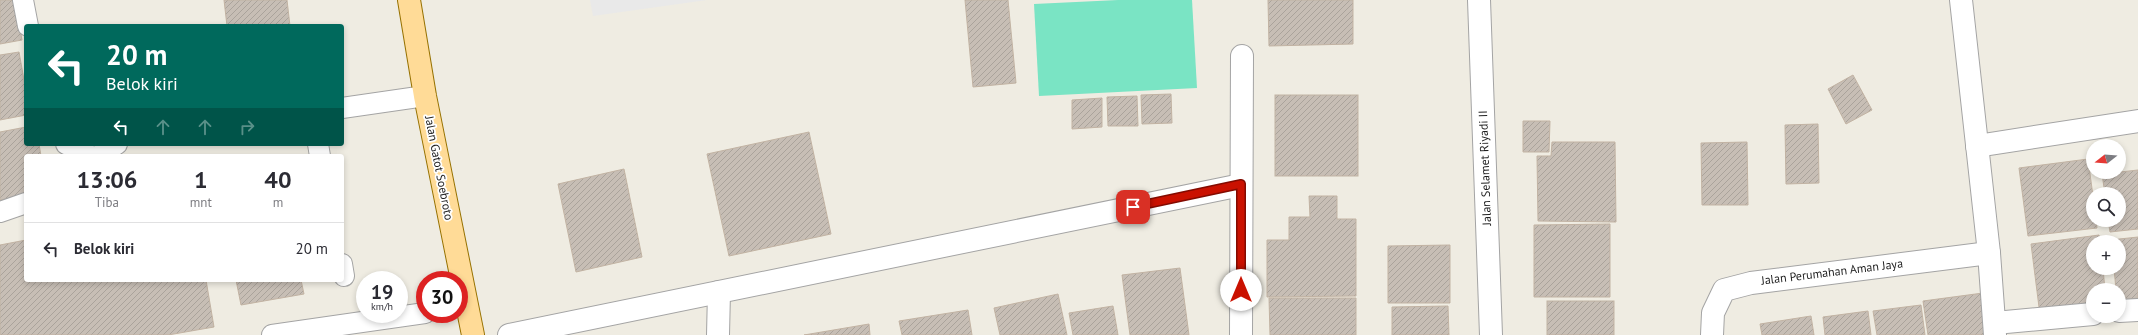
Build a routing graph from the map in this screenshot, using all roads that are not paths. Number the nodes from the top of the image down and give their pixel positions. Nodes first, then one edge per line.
1 (23, 0) edge
2 (409, 0) edge
3 (1478, 0) edge
4 (1961, 0) edge
5 (28, 24) edge
6 (1242, 56) dead end
7 (425, 96) junction
8 (344, 108) edge
9 (2138, 121) edge
10 (70, 146) edge
11 (114, 146) edge
12 (1977, 146) junction
13 (87, 154) edge
14 (101, 154) edge
15 (1241, 184) junction
16 (24, 204) edge
17 (0, 212) edge
18 (1989, 253) junction
19 (457, 271) edge
20 (719, 292) junction
21 (2138, 310) edge
22 (2126, 311) edge
23 (416, 314) edge
24 (2086, 315) edge
25 (468, 323) edge
26 (1995, 329) edge
27 (272, 335) edge
28 (472, 335) edge
29 (509, 335) edge
30 (718, 335) edge
31 (1241, 335) edge
32 (1491, 335) edge
33 (1712, 335) edge

1 - 5 lane
2 - 7 main road, Jalan Gatot Soebroto
3 - 32 street, Jalan Selamet Riyadi II
4 - 12 street
6 - 15 street
7 - 8 lane
7 - 19 main road, Jalan Gatot Soebroto
9 - 12 street
10 - 13 lane
11 - 14 lane
12 - 18 street
15 - 20 street
15 - 31 street
16 - 17 lane
18 - 26 street
18 - 33 street, Jalan Perumahan Aman Jaya
20 - 29 street
20 - 30 street
21 - 22 street
23 - 27 lane
24 - 26 street
25 - 28 main road, Jalan Gatot Soebroto

